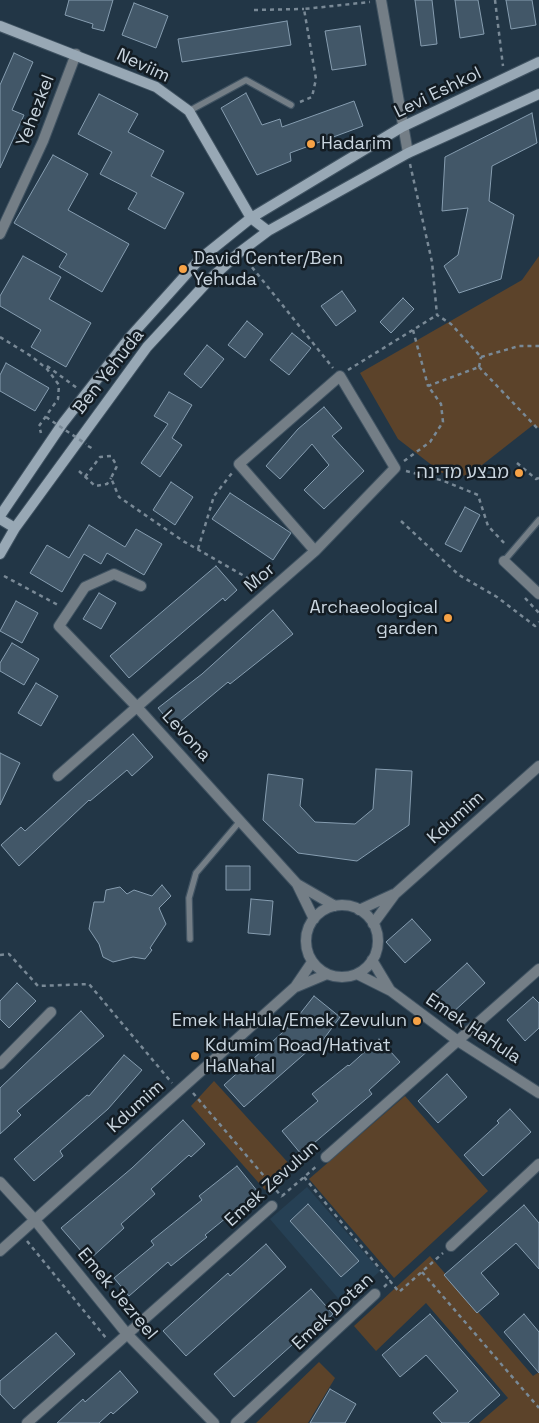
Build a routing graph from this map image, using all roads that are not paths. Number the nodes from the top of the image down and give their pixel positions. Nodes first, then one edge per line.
1 (381, 1) edge
2 (0, 26) edge
3 (76, 54) junction
4 (539, 62) edge
5 (539, 94) edge
6 (291, 105) road end
7 (189, 111) junction
8 (402, 127) junction
9 (408, 153) junction
10 (251, 218) junction
11 (268, 231) junction
12 (0, 234) edge
13 (0, 517) edge
14 (539, 520) edge
15 (15, 528) junction
16 (315, 551) junction
17 (0, 554) edge
18 (503, 556) joint
19 (141, 586) dead end
20 (539, 594) edge
21 (137, 707) junction
22 (539, 766) edge
23 (58, 776) dead end
24 (241, 820) junction
25 (297, 884) junction
26 (395, 894) junction
27 (335, 906) junction
28 (359, 910) junction
29 (314, 919) junction
30 (373, 924) junction
31 (190, 939) dead end
32 (372, 960) junction
33 (312, 962) junction
34 (539, 969) edge
35 (327, 974) junction
36 (357, 974) junction
37 (295, 988) junction
38 (390, 991) junction
39 (51, 1012) dead end
40 (458, 1041) junction
41 (0, 1064) edge
42 (539, 1093) edge
43 (326, 1157) road end
44 (539, 1164) edge
45 (0, 1182) edge
46 (272, 1206) road end
47 (34, 1219) junction
48 (451, 1246) road end
49 (0, 1251) edge
50 (375, 1294) road end
51 (127, 1334) junction
52 (27, 1423) edge
53 (214, 1423) edge
54 (236, 1423) edge

1 - 8 street
2 - 3 street, Neviim
3 - 7 street, Neviim
3 - 12 street, Yehezkel
4 - 8 street, Levi Eshkol
5 - 9 street
6 - 7 lane
7 - 10 street, Neviim
8 - 9 street
8 - 10 street, Levi Eshkol
9 - 11 street
10 - 11 street, Neviim
10 - 13 street, Ben Yehuda
11 - 15 street, Ben Yehuda
13 - 15 street
14 - 18 lane
15 - 17 street, Ben Yehuda
16 - 16 street, Mor
16 - 21 street, Mor
18 - 20 street
19 - 21 street, Levona
21 - 23 street, Mor
21 - 24 street, Levona
22 - 26 street, Kdumim
24 - 25 street, Levona
24 - 31 lane
25 - 27 street, Levona
25 - 29 street, Levona
26 - 28 street, Kdumim
26 - 30 street, Kdumim
27 - 28 street
27 - 29 street
28 - 30 street
29 - 33 street
30 - 32 street
32 - 36 street
32 - 38 street, Emek HaHula
33 - 35 street
33 - 37 street, Kdumim
34 - 40 street, Emek Zevulun
35 - 36 street
35 - 37 street, Kdumim
36 - 38 street, Emek HaHula
37 - 47 street, Kdumim
38 - 40 street, Emek HaHula
39 - 41 street
40 - 42 street, Emek HaHula
40 - 43 street, Emek Zevulun
44 - 48 street
45 - 47 street, Emek Jezreel
46 - 51 street, Emek Zevulun
47 - 49 street, Kdumim
47 - 51 street, Emek Jezreel
50 - 54 street, Emek Dotan
51 - 52 street, Emek Zevulun
51 - 53 street, Emek Jezreel

